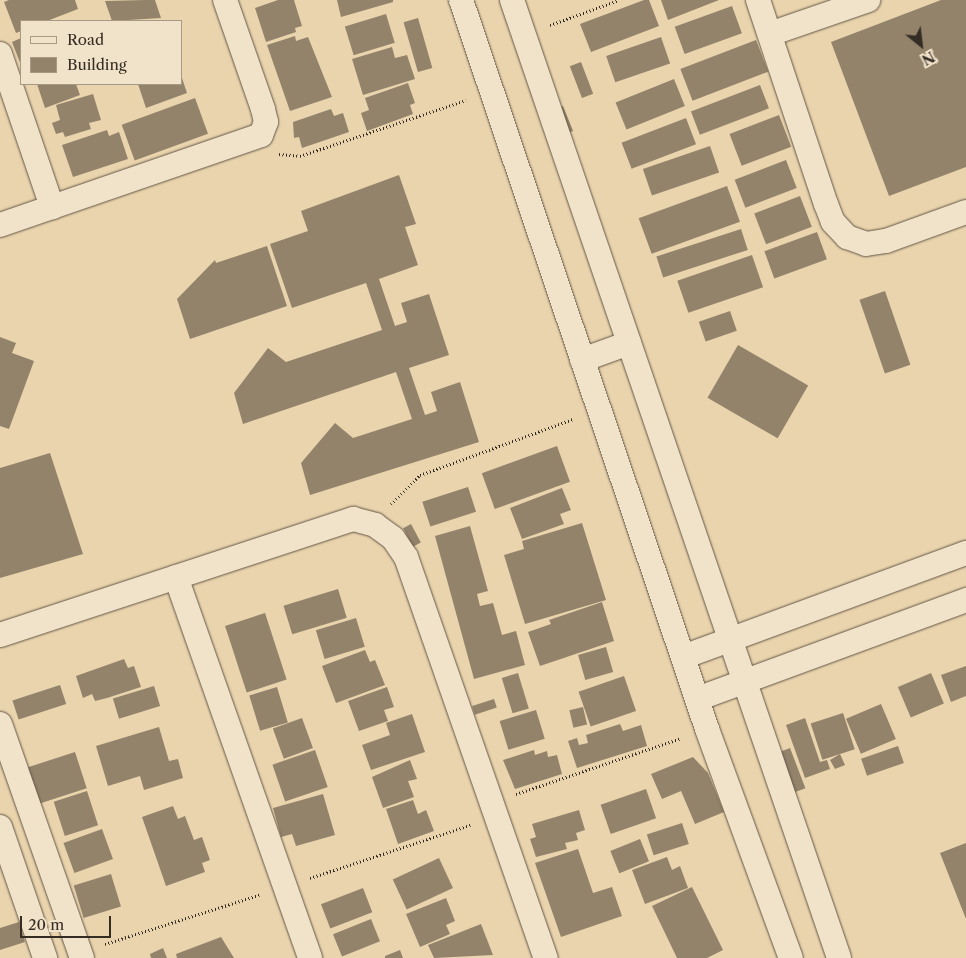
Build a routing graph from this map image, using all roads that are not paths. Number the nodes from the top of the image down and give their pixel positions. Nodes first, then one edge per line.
1 (225, 0) edge
2 (461, 0) edge
3 (512, 0) edge
4 (758, 0) edge
5 (868, 0) edge
6 (770, 34) junction
7 (0, 54) edge
8 (52, 207) junction
9 (966, 212) edge
10 (0, 225) edge
11 (629, 343) junction
12 (582, 360) junction
13 (966, 553) edge
14 (176, 577) junction
15 (966, 600) edge
16 (0, 635) edge
17 (731, 639) junction
18 (683, 657) junction
19 (745, 681) junction
20 (697, 699) junction
21 (0, 724) edge
22 (0, 827) edge
23 (45, 854) junction
24 (6, 867) edge
25 (44, 958) edge
26 (82, 958) edge
27 (310, 958) edge
28 (546, 958) edge
29 (791, 958) edge
30 (839, 958) edge

1 - 8 street
2 - 12 street
3 - 11 street
4 - 6 street
5 - 6 street
6 - 9 street
7 - 8 street
8 - 10 street
11 - 12 street
11 - 17 street
12 - 18 street
13 - 17 street
14 - 16 street
14 - 27 street
14 - 28 street
15 - 19 street
17 - 18 street
17 - 19 street
18 - 20 street
19 - 20 street
19 - 30 street
20 - 29 street
21 - 23 street
22 - 24 street
23 - 24 street
23 - 26 street
24 - 25 street

